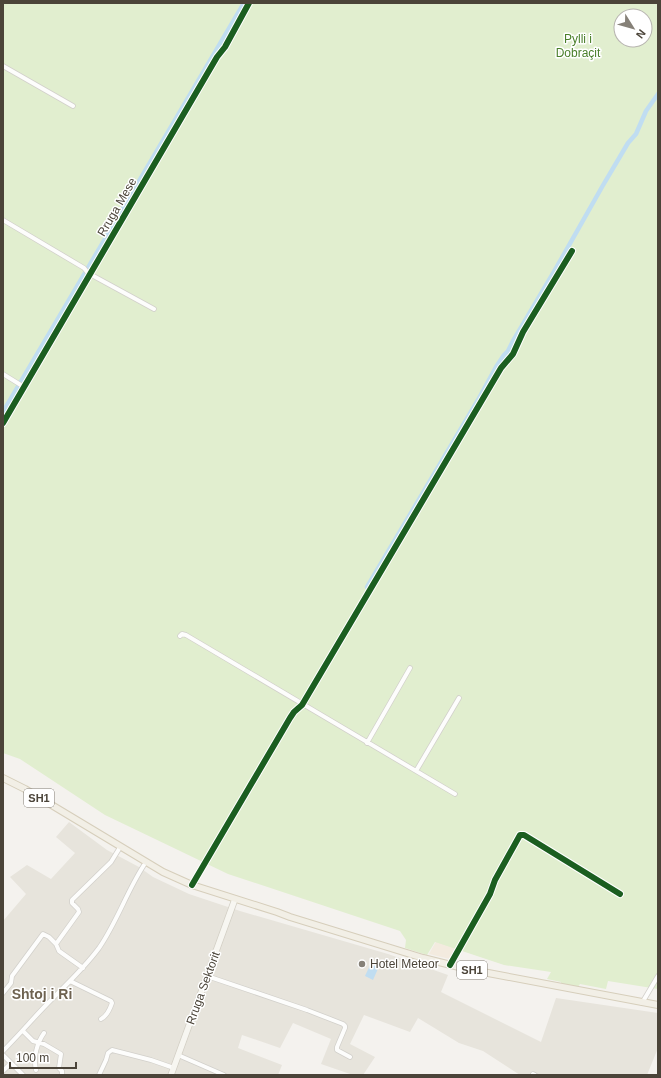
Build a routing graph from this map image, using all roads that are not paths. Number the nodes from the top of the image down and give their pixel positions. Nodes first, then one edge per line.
1 (250, 3) edge
2 (3, 66) edge
3 (73, 106) dead end
4 (3, 220) edge
5 (572, 251) dead end
6 (90, 273) junction
7 (154, 309) dead end
8 (3, 374) edge
9 (23, 386) junction
10 (3, 423) edge
11 (180, 636) dead end
12 (410, 668) dead end
13 (459, 698) dead end
14 (302, 705) junction
15 (367, 742) junction
16 (416, 771) junction
17 (3, 778) edge
18 (455, 794) dead end
19 (74, 820) junction
20 (118, 849) junction
21 (144, 864) junction
22 (192, 885) junction
23 (620, 894) dead end
24 (235, 900) junction
25 (56, 944) junction
26 (450, 965) junction
27 (82, 968) junction
28 (207, 976) junction
29 (658, 976) edge
30 (70, 981) junction
31 (3, 993) edge
32 (642, 1003) junction
33 (658, 1005) edge
34 (101, 1019) dead end
35 (23, 1031) junction
36 (44, 1033) dead end
37 (38, 1042) junction
38 (3, 1051) edge
39 (3, 1055) edge
40 (178, 1056) junction
41 (350, 1057) dead end
42 (11, 1063) junction
43 (174, 1068) junction
44 (36, 1070) dead end
45 (3, 1071) edge
46 (62, 1074) dead end
47 (23, 1075) edge
48 (99, 1075) edge
49 (171, 1075) edge
50 (224, 1075) edge

1 - 6 street, Rruga Mese
2 - 3 street
4 - 6 street
5 - 14 street
6 - 7 street
6 - 9 street, Rruga Mese
8 - 9 street
9 - 10 street, Rruga Mese
11 - 14 street
12 - 15 street
13 - 16 street
14 - 15 street
14 - 22 street
15 - 16 street
16 - 18 street
17 - 19 main road, SH1
19 - 20 main road, SH1
19 - 22 main road, SH1
20 - 21 main road, SH1
20 - 25 street
21 - 24 main road, SH1
21 - 27 street
22 - 24 main road, SH1
23 - 26 street
24 - 26 main road, SH1
24 - 28 street, Rruga Sektorit
25 - 27 street
25 - 31 street
26 - 32 main road, SH1
27 - 30 street
28 - 40 street, Rruga Sektorit
28 - 41 street
29 - 32 street
30 - 34 street
30 - 35 street
32 - 33 main road, SH1
35 - 37 street
35 - 38 street
36 - 37 street
37 - 44 street
37 - 46 street
39 - 42 street
40 - 43 street, Rruga Sektorit
40 - 50 street
42 - 45 street
42 - 47 street
43 - 48 street
43 - 49 street, Rruga Sektorit

